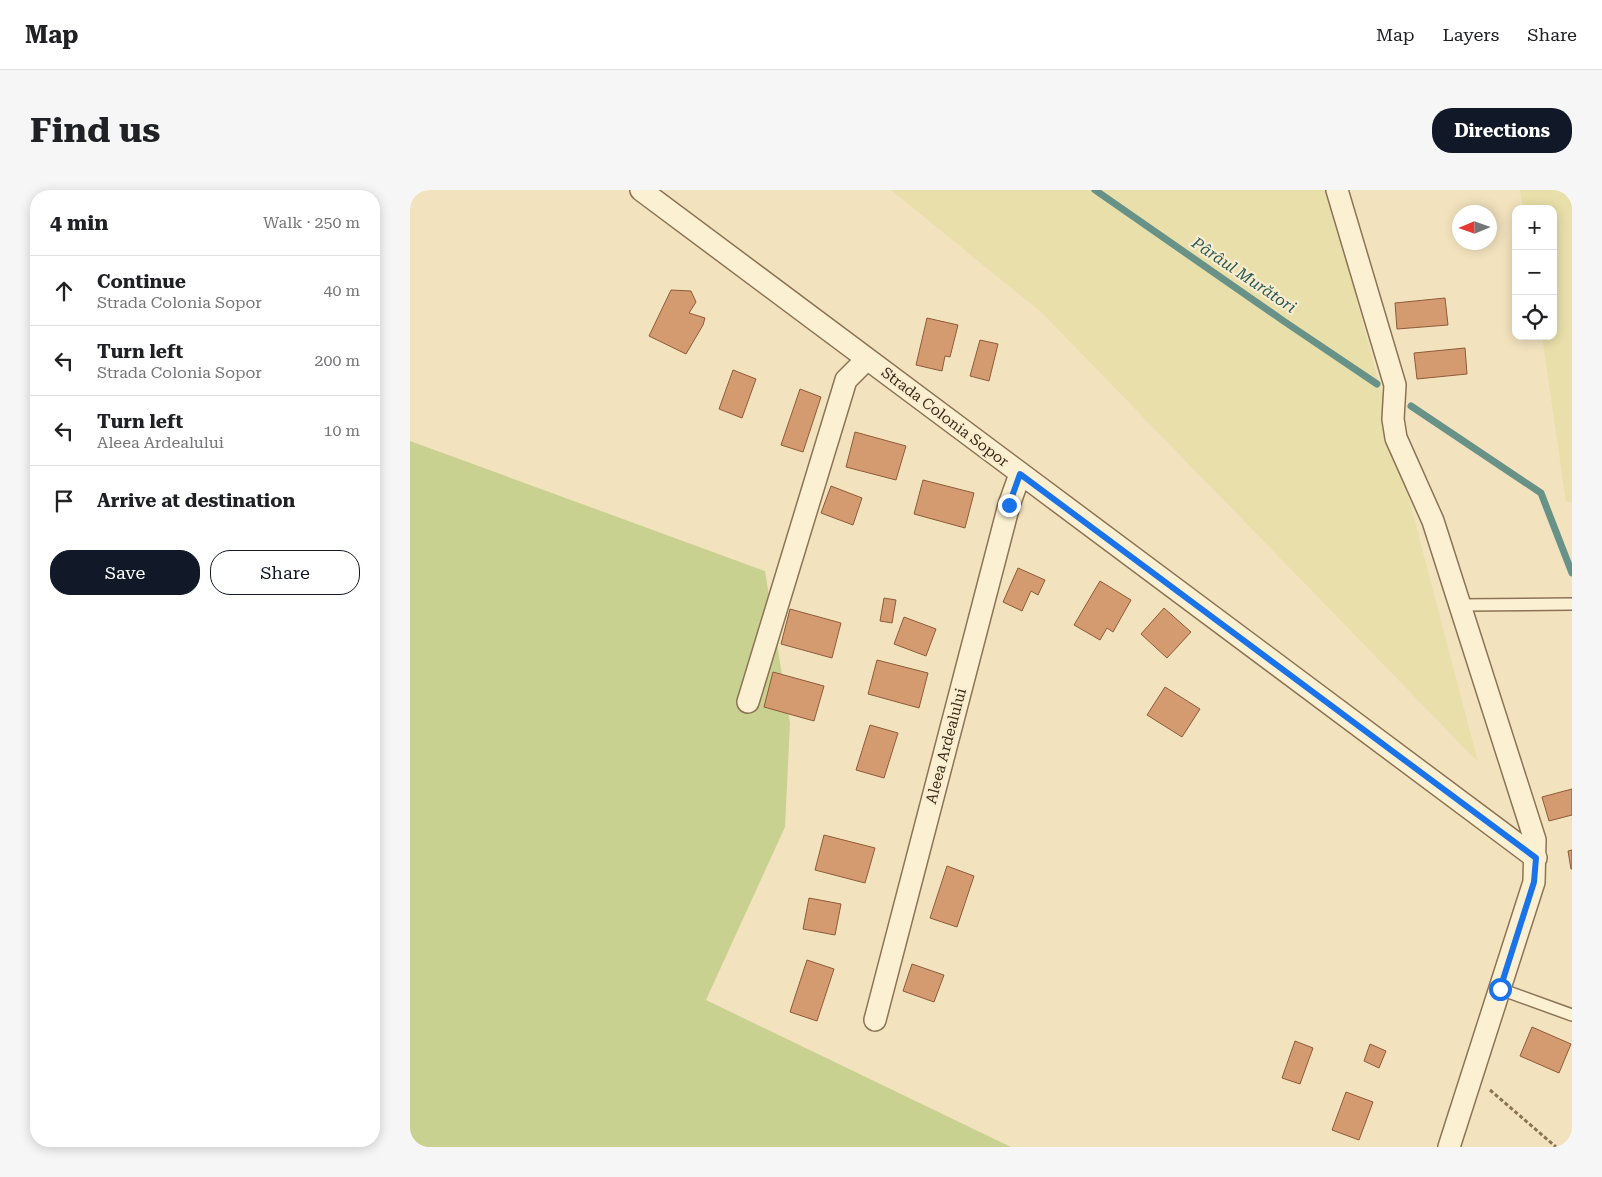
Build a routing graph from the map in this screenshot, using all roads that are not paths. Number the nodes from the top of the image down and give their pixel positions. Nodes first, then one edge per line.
1 (641, 190) edge
2 (1337, 190) edge
3 (867, 359) junction
4 (1020, 474) junction
5 (1572, 604) edge
6 (1460, 605) junction
7 (748, 702) dead end
8 (1536, 858) junction
9 (1500, 989) junction
10 (1572, 1015) edge
11 (875, 1020) dead end
12 (1450, 1147) edge

1 - 3 street, Strada Colonia Sopor
2 - 6 street
3 - 4 street, Strada Colonia Sopor
3 - 7 street
4 - 8 street, Strada Colonia Sopor
4 - 11 street, Aleea Ardealului
5 - 6 lane
6 - 8 street
8 - 9 street
9 - 10 lane
9 - 12 street

